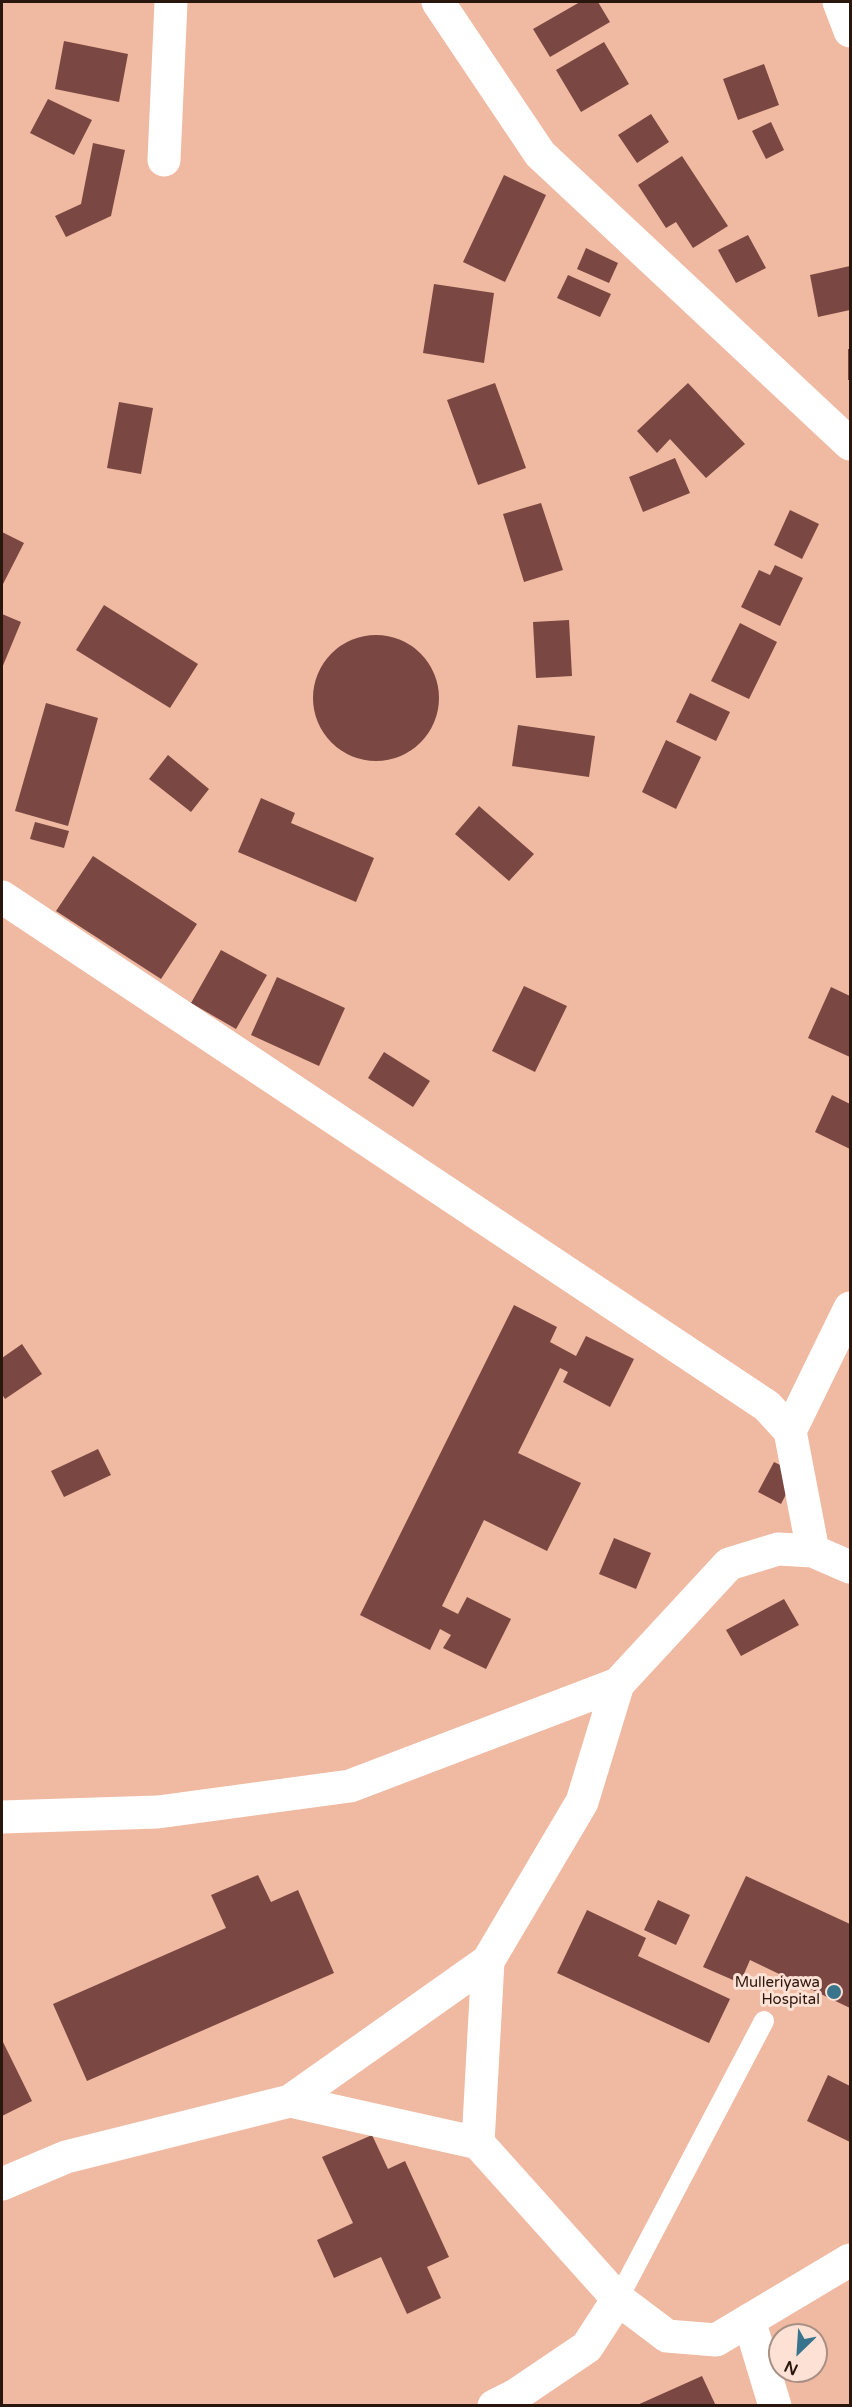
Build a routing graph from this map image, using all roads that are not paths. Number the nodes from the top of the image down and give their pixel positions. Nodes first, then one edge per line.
1 (171, 2) edge
2 (438, 2) edge
3 (839, 2) edge
4 (850, 32) edge
5 (164, 160) dead end
6 (850, 444) edge
7 (2, 897) edge
8 (850, 1308) edge
9 (790, 1431) junction
10 (813, 1551) junction
11 (850, 1567) edge
12 (618, 1684) junction
13 (2, 1817) edge
14 (488, 1961) junction
15 (764, 2021) dead end
16 (290, 2101) junction
17 (478, 2143) junction
18 (2, 2184) edge
19 (850, 2260) edge
20 (618, 2299) junction
21 (749, 2320) junction
22 (494, 2406) edge
23 (775, 2406) edge

1 - 5 street
2 - 6 street
3 - 4 street
7 - 9 street
8 - 9 street
9 - 10 street
10 - 11 street
10 - 12 street
12 - 13 street
12 - 14 street
14 - 16 street
14 - 17 street
15 - 20 lane
16 - 17 street
16 - 18 street
17 - 20 street
19 - 21 street
20 - 21 street
20 - 22 street
21 - 23 street

